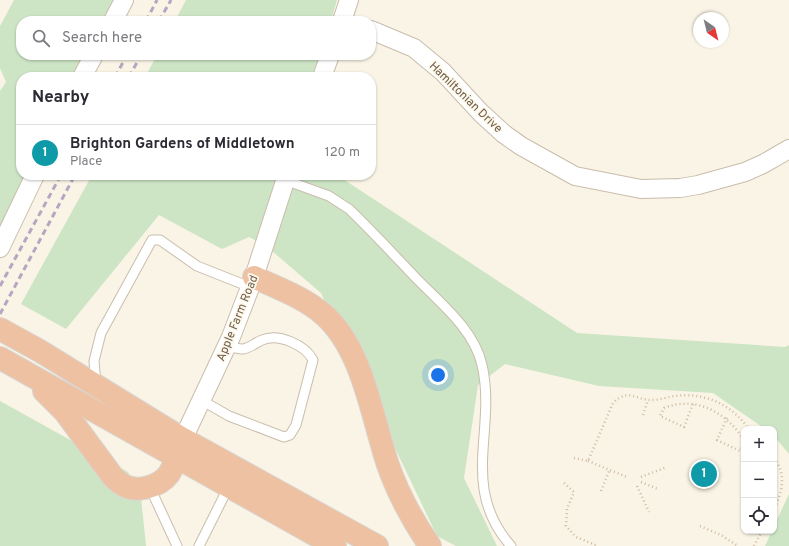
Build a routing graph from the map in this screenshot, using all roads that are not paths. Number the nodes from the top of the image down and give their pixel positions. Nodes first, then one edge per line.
1 (124, 0) edge
2 (349, 0) edge
3 (116, 16) edge
4 (344, 16) edge
5 (376, 32) edge
6 (91, 60) edge
7 (328, 60) edge
8 (85, 72) edge
9 (324, 72) edge
10 (789, 149) edge
11 (33, 180) edge
12 (285, 180) edge
13 (291, 180) edge
14 (0, 248) edge
15 (252, 282) junction
16 (0, 329) edge
17 (227, 346) junction
18 (0, 358) edge
19 (19, 369) junction
20 (96, 386) junction
21 (201, 400) junction
22 (180, 448) junction
23 (229, 486) junction
24 (148, 487) junction
25 (177, 546) edge
26 (199, 546) edge
27 (335, 546) edge
28 (377, 546) edge
29 (430, 546) edge
30 (511, 546) edge

1 - 3 street
2 - 4 street
5 - 10 street, Hamiltonian Drive
6 - 8 street
7 - 9 street
11 - 14 street
12 - 15 street, Apple Farm Road
13 - 30 lane
15 - 17 street, Apple Farm Road
15 - 20 lane
15 - 29 highway
16 - 20 highway
17 - 21 street, Apple Farm Road
17 - 21 lane
18 - 19 highway
19 - 22 highway
19 - 24 highway
20 - 22 highway
21 - 22 street, Apple Farm Road
22 - 23 highway
22 - 24 highway
22 - 28 highway
23 - 26 lane
23 - 27 highway
24 - 25 lane

